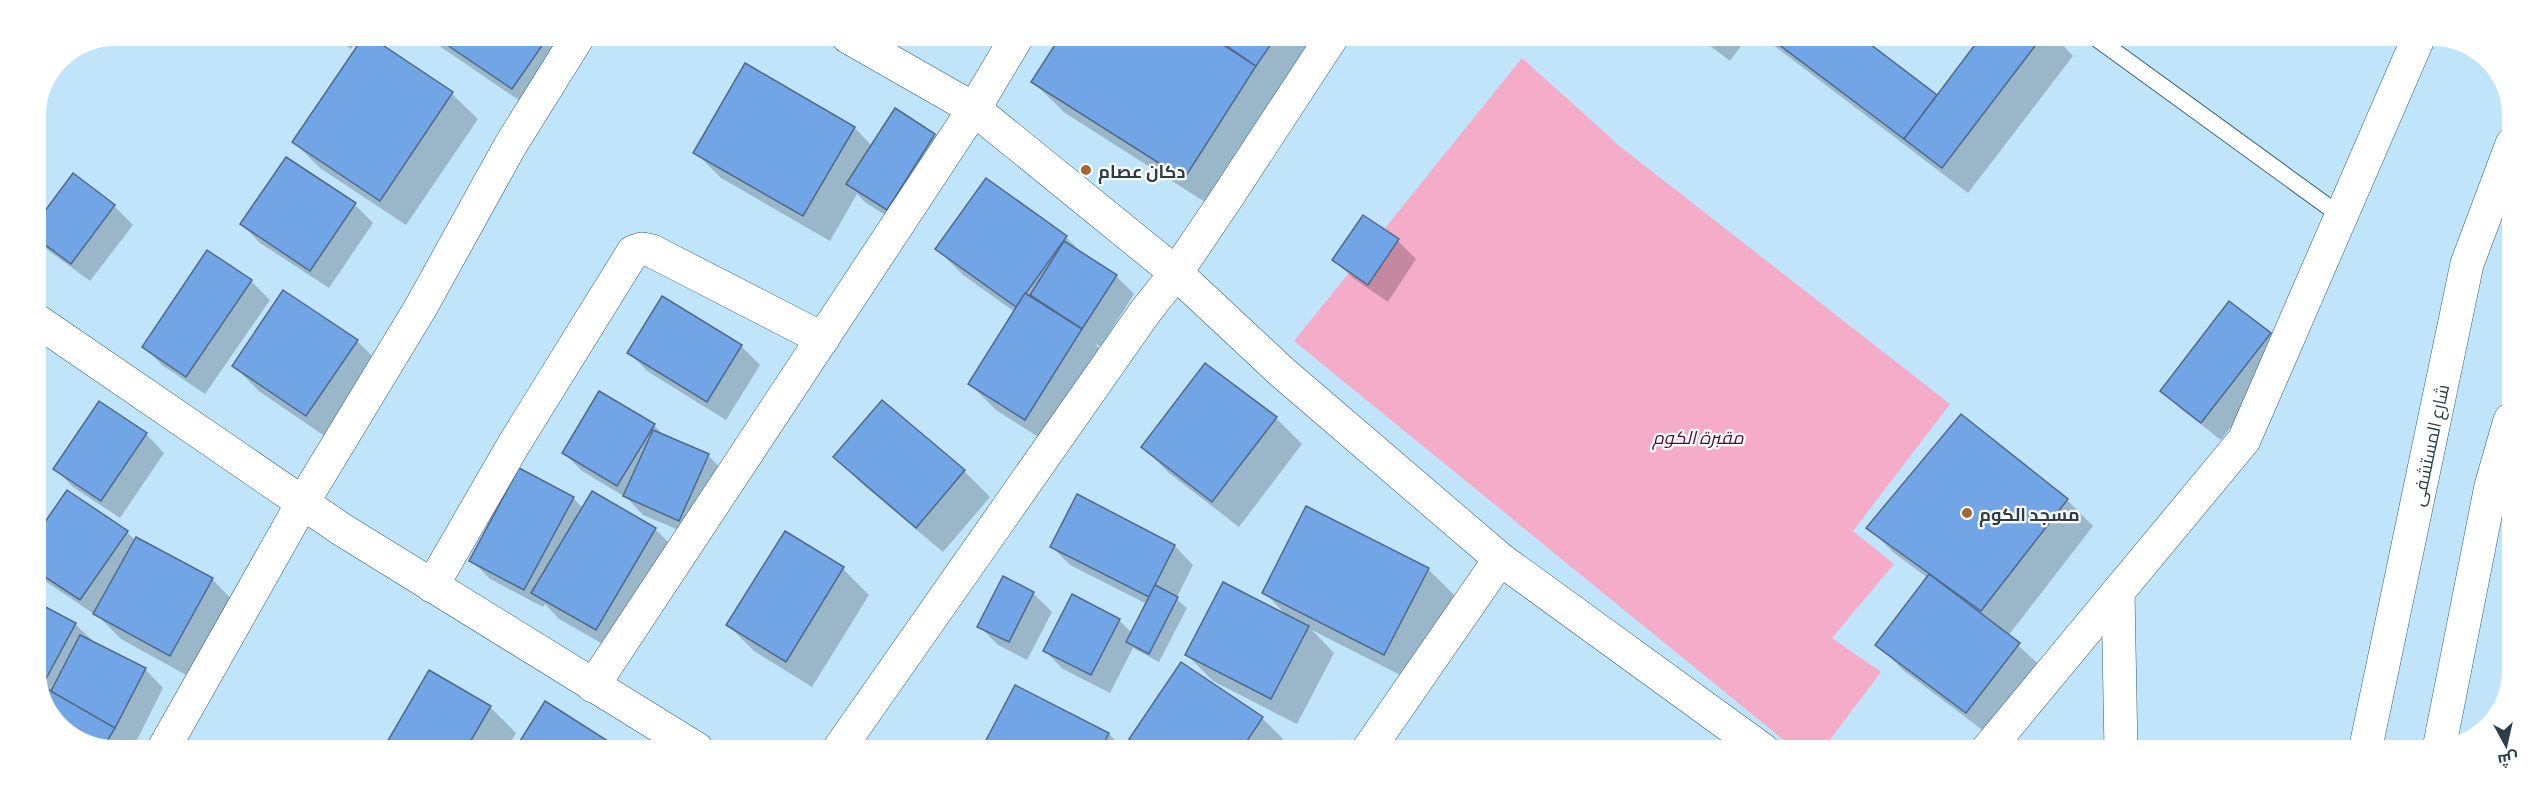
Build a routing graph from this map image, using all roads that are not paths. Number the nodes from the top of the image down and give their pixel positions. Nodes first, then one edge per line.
1 (572, 46) edge
2 (864, 46) edge
3 (1012, 46) edge
4 (1327, 46) edge
5 (2107, 46) edge
6 (2415, 46) edge
7 (974, 109) junction
8 (2501, 173) edge
9 (2341, 216) junction
10 (1176, 273) junction
11 (46, 327) edge
12 (823, 339) junction
13 (2501, 490) edge
14 (303, 502) junction
15 (1500, 559) junction
16 (432, 586) junction
17 (2118, 592) junction
18 (593, 686) junction
19 (169, 740) edge
20 (682, 740) edge
21 (845, 740) edge
22 (1375, 740) edge
23 (1749, 740) edge
24 (1996, 740) edge
25 (2121, 740) edge
26 (2367, 740) edge
27 (2441, 740) edge

1 - 14 street
2 - 7 street
3 - 7 street
4 - 10 street
5 - 9 lane
6 - 9 street
7 - 10 street
7 - 12 street
8 - 26 street, شارع المستشفى
9 - 17 street
10 - 15 street
10 - 21 street
11 - 14 street
12 - 16 street
12 - 18 street
13 - 27 street
14 - 16 street
14 - 19 street
15 - 22 street
15 - 23 street
16 - 18 street
17 - 24 street
17 - 25 street
18 - 20 street

